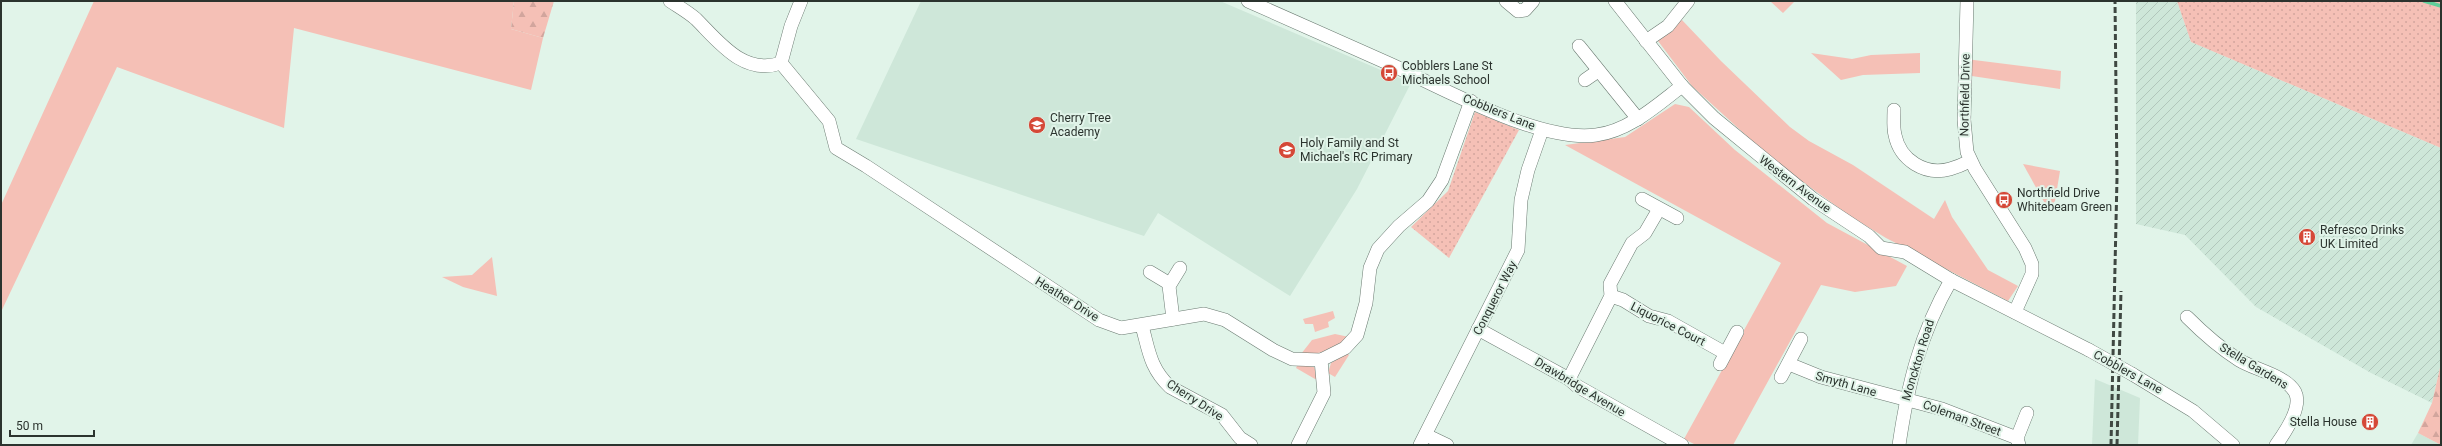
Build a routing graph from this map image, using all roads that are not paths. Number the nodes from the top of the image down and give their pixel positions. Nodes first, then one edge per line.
1 (670, 1) edge
2 (801, 1) edge
3 (1248, 1) edge
4 (1502, 1) edge
5 (1506, 1) edge
6 (1533, 1) edge
7 (1614, 1) edge
8 (1967, 1) edge
9 (1688, 2) edge
10 (1646, 41) junction
11 (1579, 46) dead end
12 (781, 63) junction
13 (1598, 70) junction
14 (1585, 80) dead end
15 (1682, 86) junction
16 (1471, 102) junction
17 (1894, 110) dead end
18 (1638, 119) junction
19 (1542, 130) junction
20 (1970, 161) junction
21 (1642, 199) dead end
22 (1659, 209) junction
23 (1677, 218) dead end
24 (1180, 268) dead end
25 (1150, 272) dead end
26 (1951, 280) junction
27 (1170, 284) junction
28 (1611, 296) junction
29 (2015, 312) junction
30 (2187, 317) dead end
31 (1173, 319) junction
32 (1142, 326) junction
33 (1478, 330) junction
34 (1737, 332) dead end
35 (1801, 339) dead end
36 (1320, 360) junction
37 (1789, 364) junction
38 (1781, 377) dead end
39 (1569, 378) junction
40 (1905, 399) junction
41 (2027, 413) dead end
42 (1423, 440) edge
43 (2018, 441) edge
44 (1251, 445) edge
45 (1298, 445) edge
46 (1447, 445) edge
47 (1682, 445) edge
48 (1899, 445) edge
49 (2233, 445) edge
50 (2276, 445) edge

1 - 12 street
2 - 12 street
3 - 16 street, Cobblers Lane
4 - 5 street
5 - 6 street
7 - 10 street, Western Avenue
8 - 20 street, Northfield Drive
9 - 10 street
10 - 15 street, Western Avenue
11 - 13 street
12 - 32 street, Heather Drive
13 - 14 street
13 - 18 street
15 - 18 street, Cobblers Lane
15 - 26 street, Western Avenue
16 - 19 street, Cobblers Lane
16 - 36 street, Heather Drive
17 - 20 street
18 - 19 street, Cobblers Lane
19 - 33 street, Conqueror Way
20 - 29 street, Northfield Drive
21 - 22 street
22 - 23 street
22 - 28 street
24 - 27 street
25 - 27 street
26 - 29 street, Western Avenue
26 - 40 street, Monckton Road
27 - 31 street
28 - 34 street, Liquorice Court
28 - 39 street
29 - 49 street, Cobblers Lane, bridge
30 - 50 street, Stella Gardens
31 - 32 street, Heather Drive
31 - 36 street, Heather Drive
32 - 44 street, Cherry Drive
33 - 39 street, Drawbridge Avenue
33 - 42 street, Conqueror Way
35 - 37 street
36 - 45 street
37 - 38 street
37 - 40 street, Smyth Lane
39 - 47 street, Drawbridge Avenue
40 - 43 street, Coleman Street
40 - 48 street, Monckton Road
41 - 43 street
42 - 46 street, Conqueror Way

